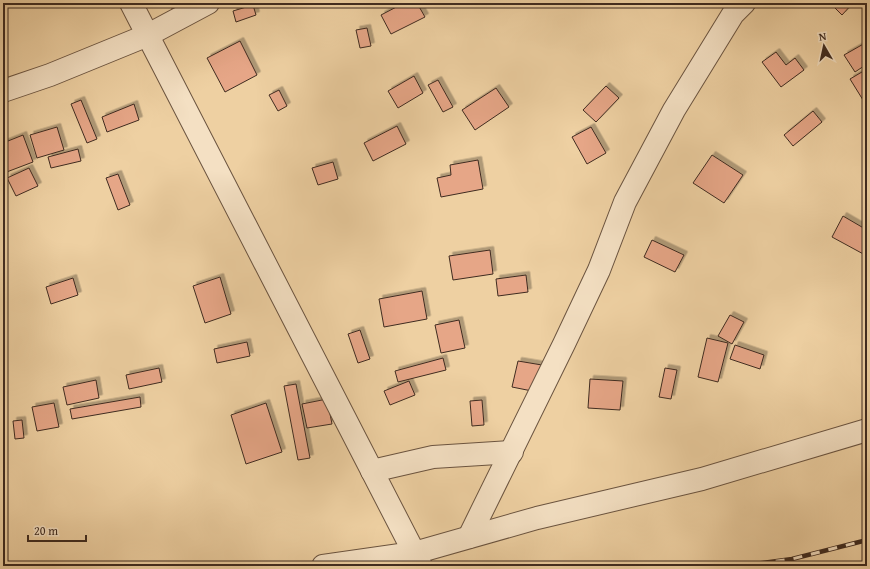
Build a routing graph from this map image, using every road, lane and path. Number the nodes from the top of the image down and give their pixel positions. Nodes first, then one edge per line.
1 (131, 3) edge
2 (208, 3) edge
3 (744, 3) edge
4 (148, 35) junction
5 (3, 91) edge
6 (867, 430) edge
7 (512, 452) junction
8 (372, 471) junction
9 (469, 538) junction
10 (418, 560) edge
11 (323, 566) edge

1 - 4 street
2 - 4 street
3 - 7 street
4 - 5 street
4 - 8 street
6 - 9 street
7 - 8 street
7 - 9 street
8 - 10 street
9 - 10 street
10 - 11 street

